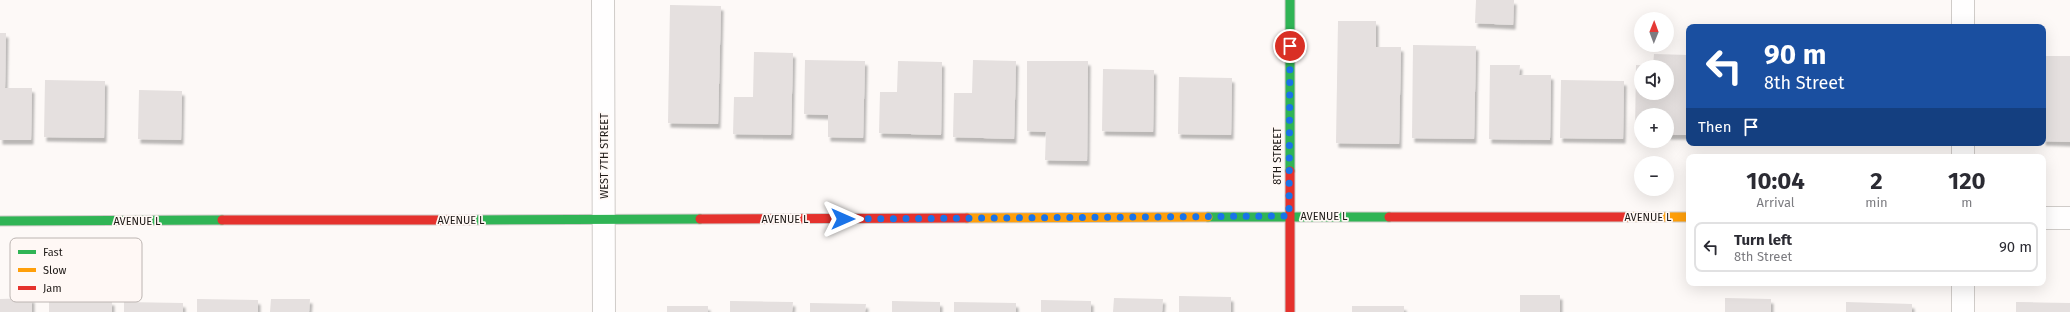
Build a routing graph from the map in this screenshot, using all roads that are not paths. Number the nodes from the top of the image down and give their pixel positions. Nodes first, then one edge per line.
1 (603, 0) edge
2 (1290, 0) edge
3 (1963, 0) edge
4 (1963, 24) edge
5 (1289, 216) junction
6 (1686, 217) edge
7 (2046, 218) edge
8 (2070, 218) edge
9 (604, 220) junction
10 (0, 221) edge
11 (1963, 286) edge
12 (604, 312) edge
13 (1290, 312) edge
14 (1963, 312) edge

1 - 9 street, WEST 7TH STREET
2 - 5 street, 8TH STREET
3 - 4 street
5 - 6 street, AVENUE L
5 - 9 street, AVENUE L
5 - 13 street, 8TH STREET
7 - 8 street
9 - 10 street, AVENUE L
9 - 12 street, WEST 7TH STREET
11 - 14 street

